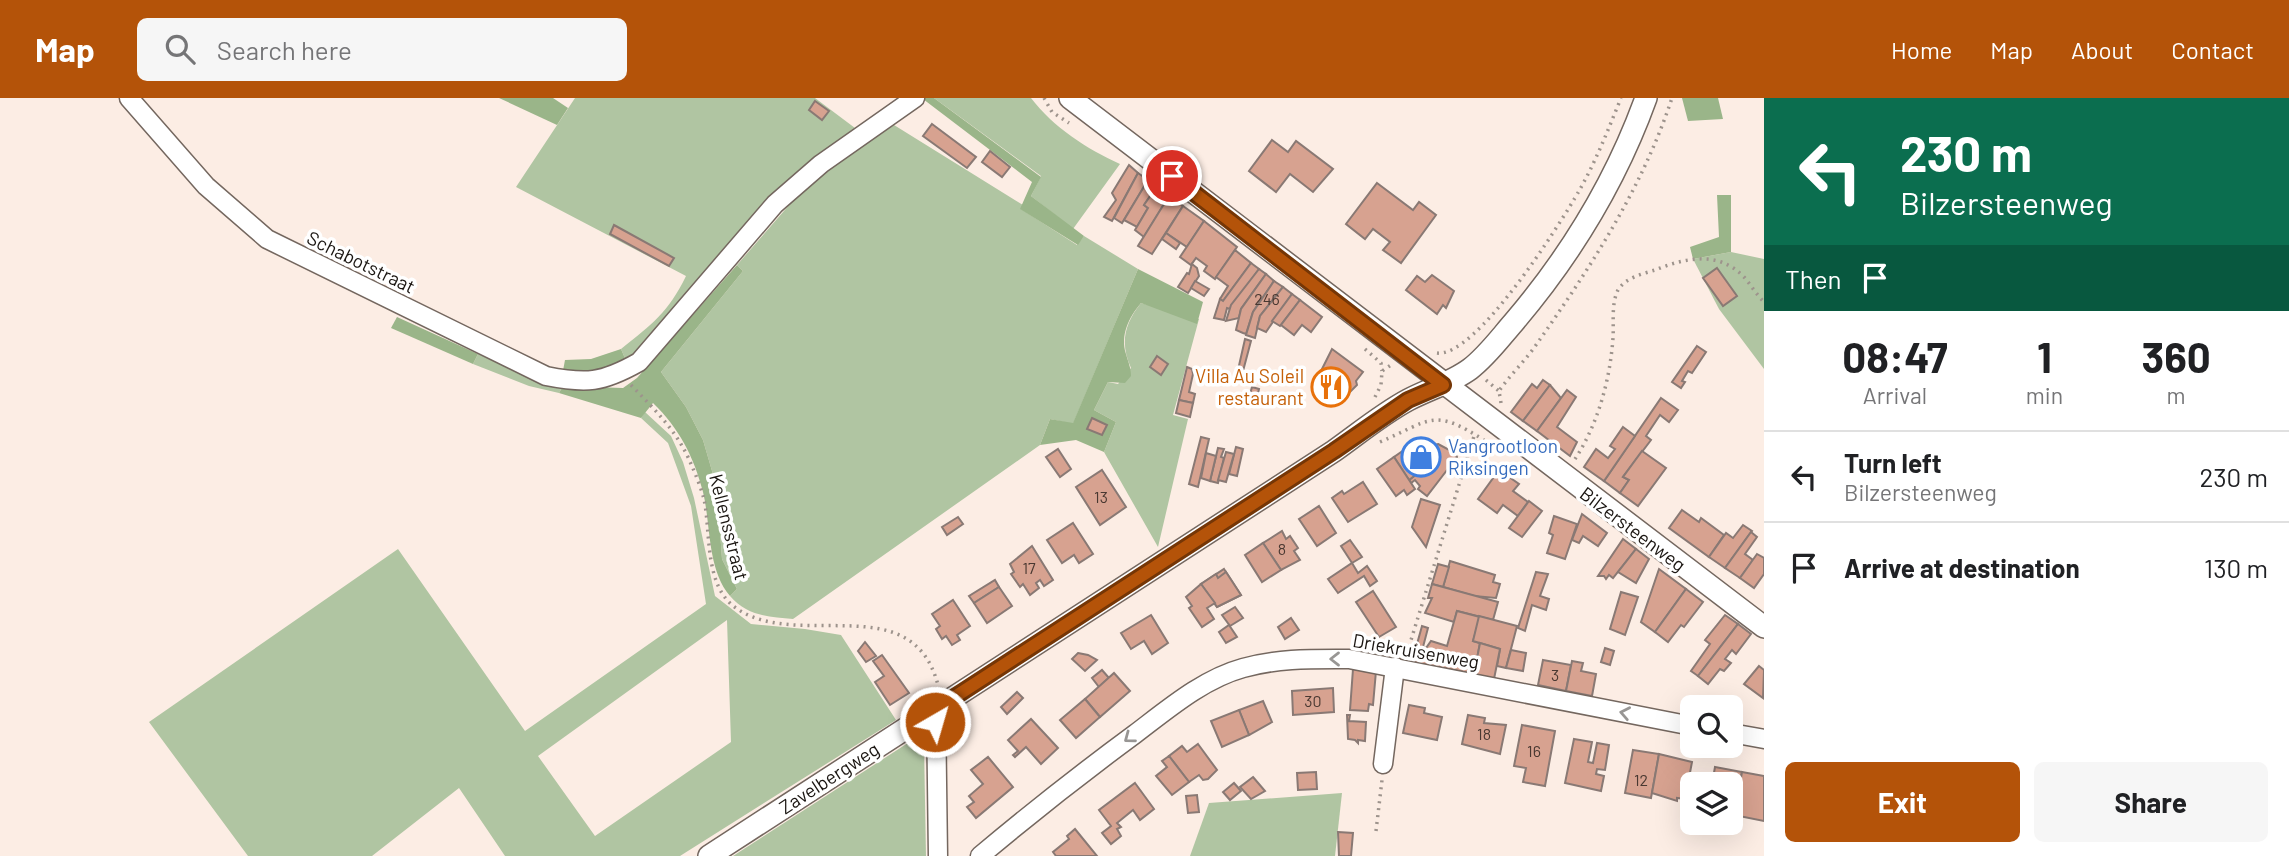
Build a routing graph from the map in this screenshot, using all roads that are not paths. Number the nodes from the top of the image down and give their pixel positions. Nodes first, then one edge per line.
1 (129, 98) edge
2 (915, 98) edge
3 (1070, 98) edge
4 (1646, 98) edge
5 (1443, 385) junction
6 (1764, 627) edge
7 (1399, 668) junction
8 (936, 709) junction
9 (1680, 724) edge
10 (1743, 735) edge
11 (1764, 739) edge
12 (1383, 764) road end
13 (709, 856) edge
14 (938, 856) edge
15 (980, 856) edge

1 - 2 street, Schabotstraat
3 - 5 main road, Bilzersteenweg
4 - 5 main road, Zavelbergweg
5 - 6 main road, Bilzersteenweg
5 - 8 main road, Zavelbergweg
9 -> 7 street, Driekruisenweg
7 - 12 street
7 -> 15 street, Driekruisenweg
8 - 13 main road, Zavelbergweg
8 - 14 street
10 - 11 street

